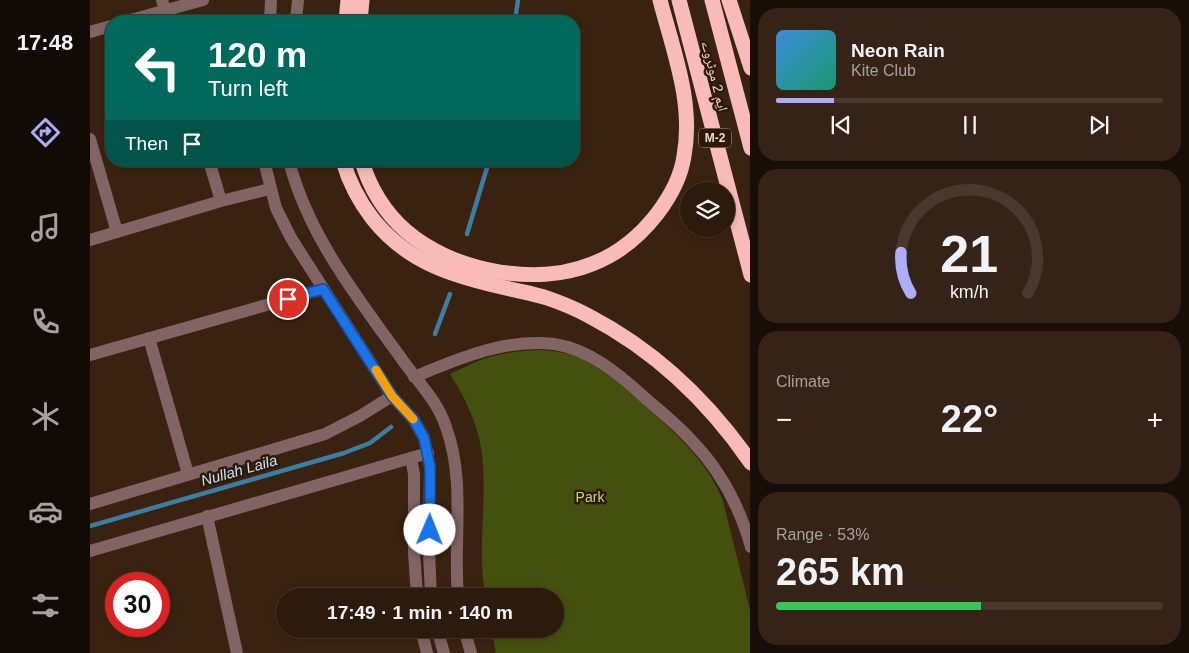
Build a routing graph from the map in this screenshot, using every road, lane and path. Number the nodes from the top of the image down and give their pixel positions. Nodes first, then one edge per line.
1 (204, 0) edge
2 (271, 0) edge
3 (298, 0) edge
4 (348, 0) edge
5 (362, 0) edge
6 (660, 0) edge
7 (679, 0) edge
8 (712, 0) edge
9 (729, 0) edge
10 (165, 11) edge
11 (150, 15) edge
12 (270, 15) edge
13 (297, 15) edge
14 (347, 15) edge
15 (361, 15) edge
16 (105, 28) edge
17 (90, 32) edge
18 (750, 68) edge
19 (90, 140) edge
20 (750, 148) edge
21 (211, 167) edge
22 (265, 167) edge
23 (291, 167) edge
24 (345, 167) edge
25 (364, 167) edge
26 (270, 189) junction
27 (221, 200) junction
28 (117, 232) junction
29 (90, 240) edge
30 (750, 275) edge
31 (323, 289) junction
32 (149, 338) junction
33 (90, 355) edge
34 (414, 376) junction
35 (392, 396) junction
36 (428, 453) junction
37 (410, 458) junction
38 (750, 463) edge
39 (188, 474) junction
40 (90, 504) edge
41 (207, 516) junction
42 (750, 547) edge
43 (90, 551) edge
44 (416, 588) edge
45 (431, 588) edge
46 (457, 588) edge
47 (423, 638) edge
48 (440, 638) edge
49 (467, 638) edge
50 (237, 653) edge
51 (427, 653) edge
52 (444, 653) edge
53 (471, 653) edge

1 - 10 street
2 - 12 street
3 - 13 street
4 - 14 highway
5 - 15 highway
6 - 25 highway
7 - 30 highway, ایم 2 موٹروے / M-2
8 - 20 highway, ایم 2 موٹروے / M-2
9 - 18 highway
10 - 11 street
16 - 17 street
19 - 28 street
21 - 27 street
22 - 26 street
23 - 34 street
24 - 38 highway
26 - 27 street
26 - 31 street
27 - 28 street
28 - 29 street
31 - 32 street
31 - 35 street
32 - 33 street
32 - 39 street
34 - 42 street
34 - 46 street
35 - 36 street
35 - 39 street
36 - 37 street
36 - 45 street
37 - 41 street
37 - 44 street
39 - 40 street
41 - 43 street
41 - 50 street
47 - 51 street
48 - 52 street
49 - 53 street

